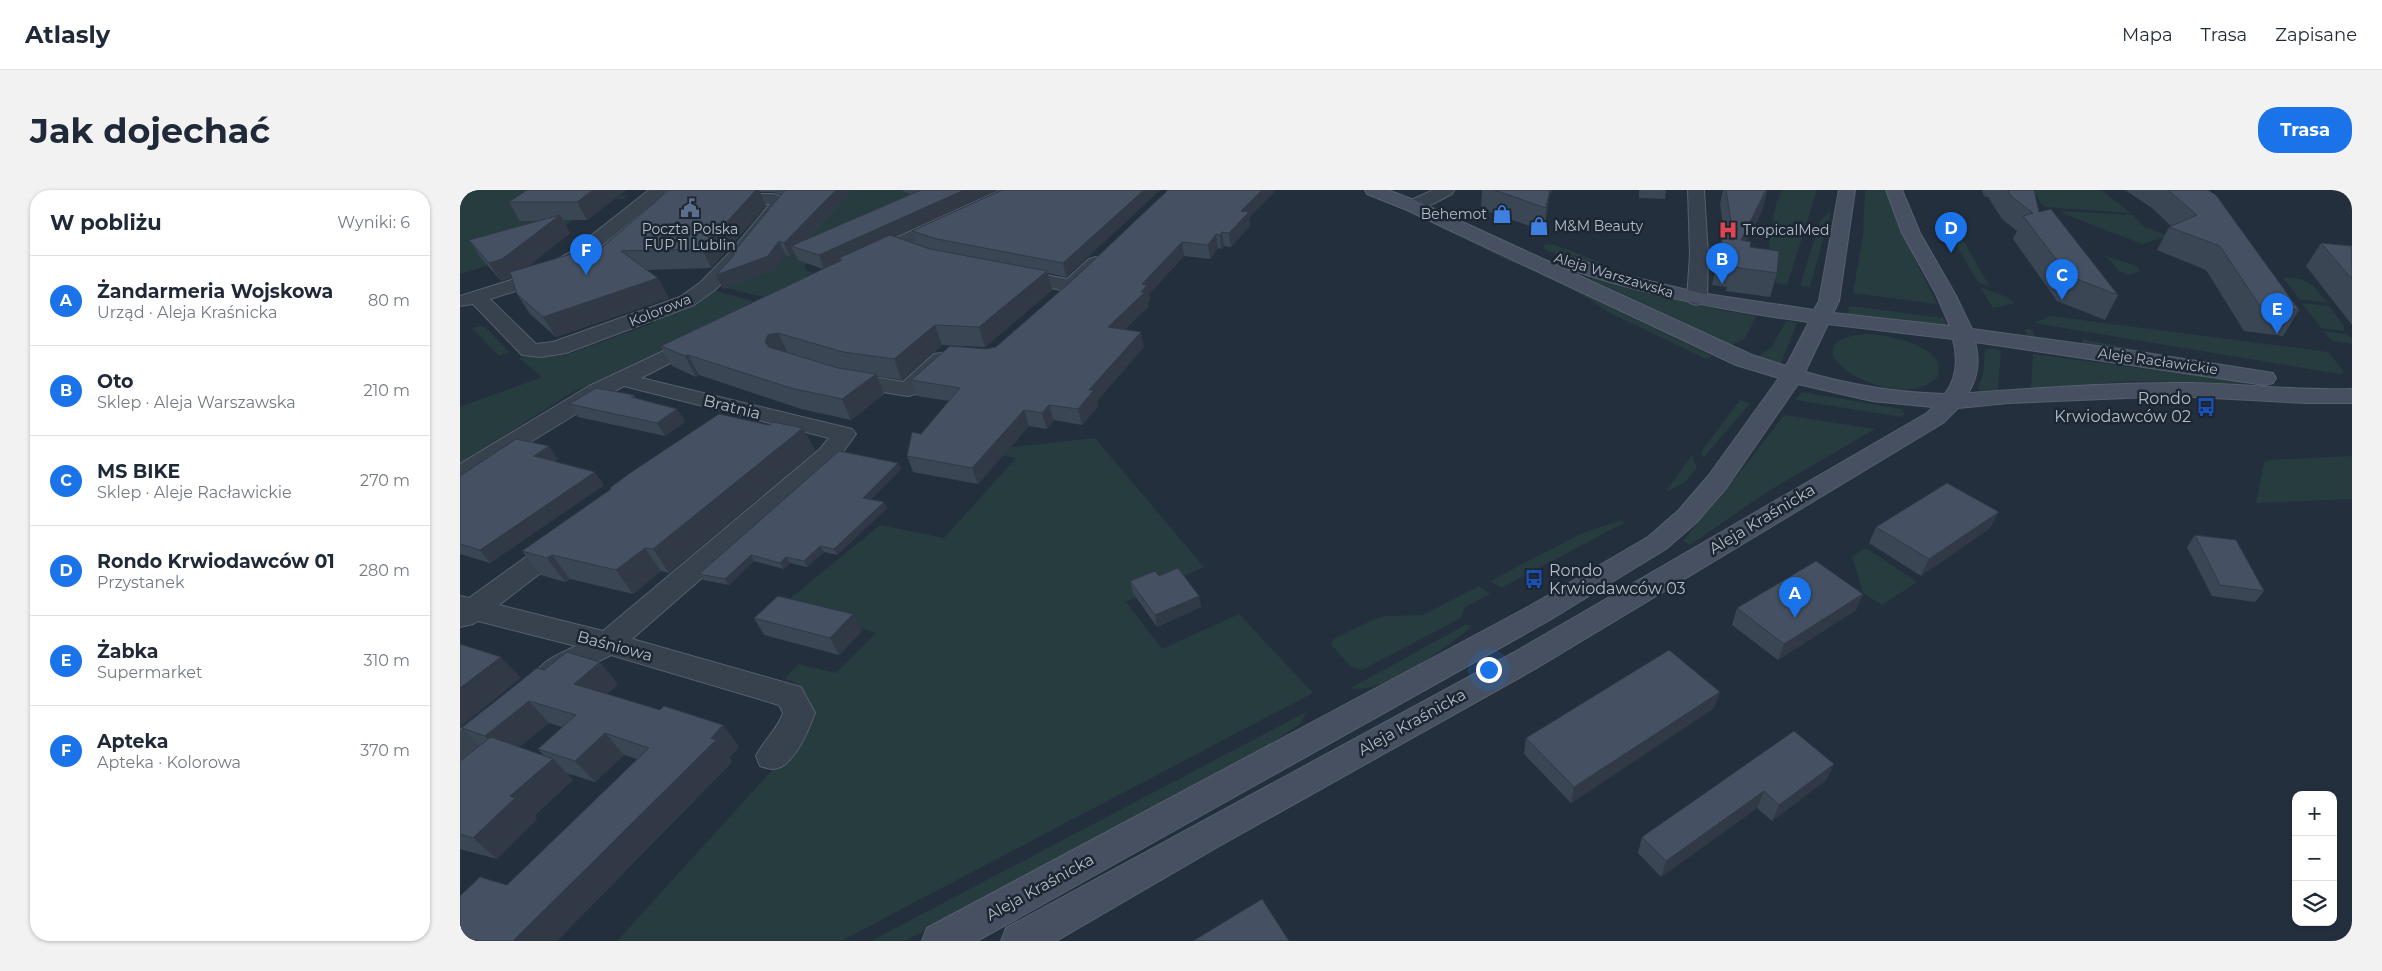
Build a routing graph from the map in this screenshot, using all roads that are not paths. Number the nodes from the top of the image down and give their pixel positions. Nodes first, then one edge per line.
1 (1015, 190) edge
2 (1373, 190) edge
3 (1446, 190) edge
4 (1696, 190) edge
5 (1847, 190) edge
6 (1894, 190) edge
7 (653, 195) edge
8 (1413, 206) junction
9 (895, 245) junction
10 (1108, 252) edge
11 (922, 255) edge
12 (853, 265) edge
13 (999, 273) edge
14 (1072, 286) junction
15 (1697, 299) junction
16 (468, 300) edge
17 (1050, 304) edge
18 (1822, 318) junction
19 (716, 332) edge
20 (1962, 335) junction
21 (958, 353) edge
22 (822, 372) edge
23 (1792, 376) junction
24 (621, 379) junction
25 (2352, 395) edge
26 (1952, 401) junction
27 (744, 412) junction
28 (721, 428) edge
29 (460, 476) edge
30 (580, 530) edge
31 (464, 612) edge
32 (608, 643) junction
33 (460, 748) edge
34 (772, 756) dead end
35 (941, 941) edge
36 (1020, 941) edge

1 - 9 street
2 - 8 main road, Aleja Warszawska
3 - 8 street
4 - 15 street
5 - 18 main road, Aleja Kraśnicka
6 - 20 main road, Aleja Kraśnicka
7 - 16 street, Kolorowa
7 - 16 street, Kolorowa
8 - 15 main road, Aleja Warszawska
8 - 23 main road, Aleja Warszawska
9 - 11 street
9 - 12 street
10 - 14 street
13 - 14 street
14 - 17 street
15 - 18 main road, Aleja Warszawska
18 - 20 main road, Aleja Warszawska
18 - 23 main road, Aleja Kraśnicka
19 - 24 street
20 - 25 main road, Aleje Racławickie
20 - 26 main road, Aleja Kraśnicka
21 - 22 street
23 - 26 main road, Aleja Warszawska
23 - 35 main road, Aleja Kraśnicka
24 - 27 street, Bratnia
24 - 29 street
25 - 26 main road, Aleje Racławickie
26 - 36 main road, Aleja Kraśnicka
27 - 28 street
27 - 32 street, Bratnia
30 - 31 street
31 - 32 street, Baśniowa
32 - 33 street
32 - 34 street, Baśniowa

